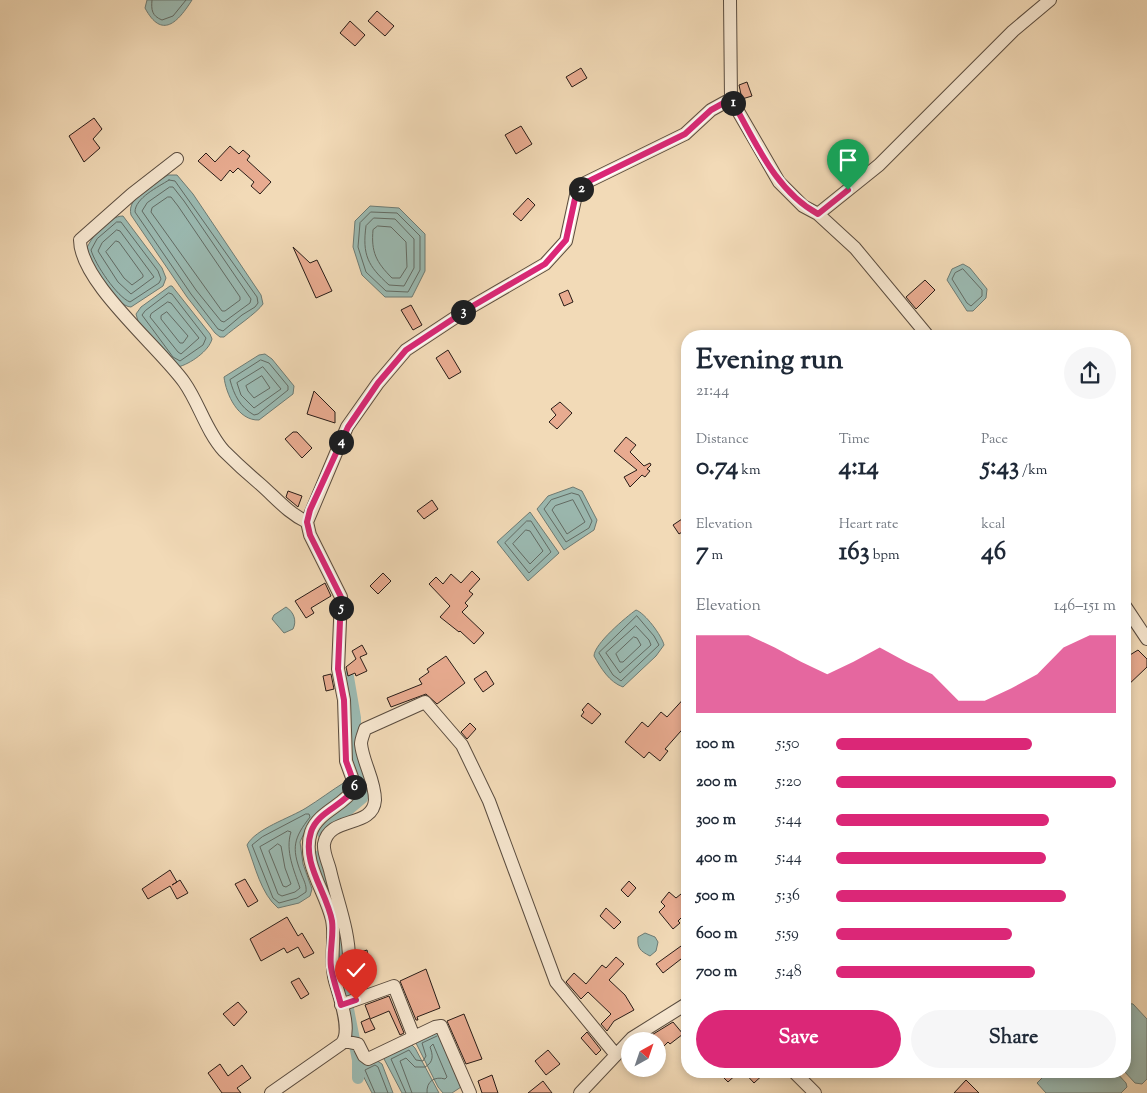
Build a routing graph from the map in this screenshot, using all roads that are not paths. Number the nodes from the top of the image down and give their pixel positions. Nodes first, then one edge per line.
1 (730, 0) edge
2 (1050, 0) edge
3 (731, 99) junction
4 (178, 159) dead end
5 (818, 214) junction
6 (923, 330) edge
7 (307, 522) junction
8 (1131, 615) edge
9 (1147, 639) edge
10 (350, 964) dead end
11 (341, 1005) junction
12 (681, 1007) edge
13 (414, 1037) junction
14 (344, 1041) junction
15 (616, 1055) junction
16 (800, 1078) edge
17 (271, 1093) edge
18 (470, 1093) edge
19 (580, 1093) edge
20 (815, 1093) edge

1 - 3 street
2 - 5 street
3 - 5 street
3 - 7 street
4 - 7 street
5 - 6 street
7 - 11 street
8 - 9 street
10 - 15 street
11 - 13 street
11 - 14 street
12 - 15 street
13 - 14 street
13 - 18 street
14 - 17 street
15 - 19 street
16 - 20 street

